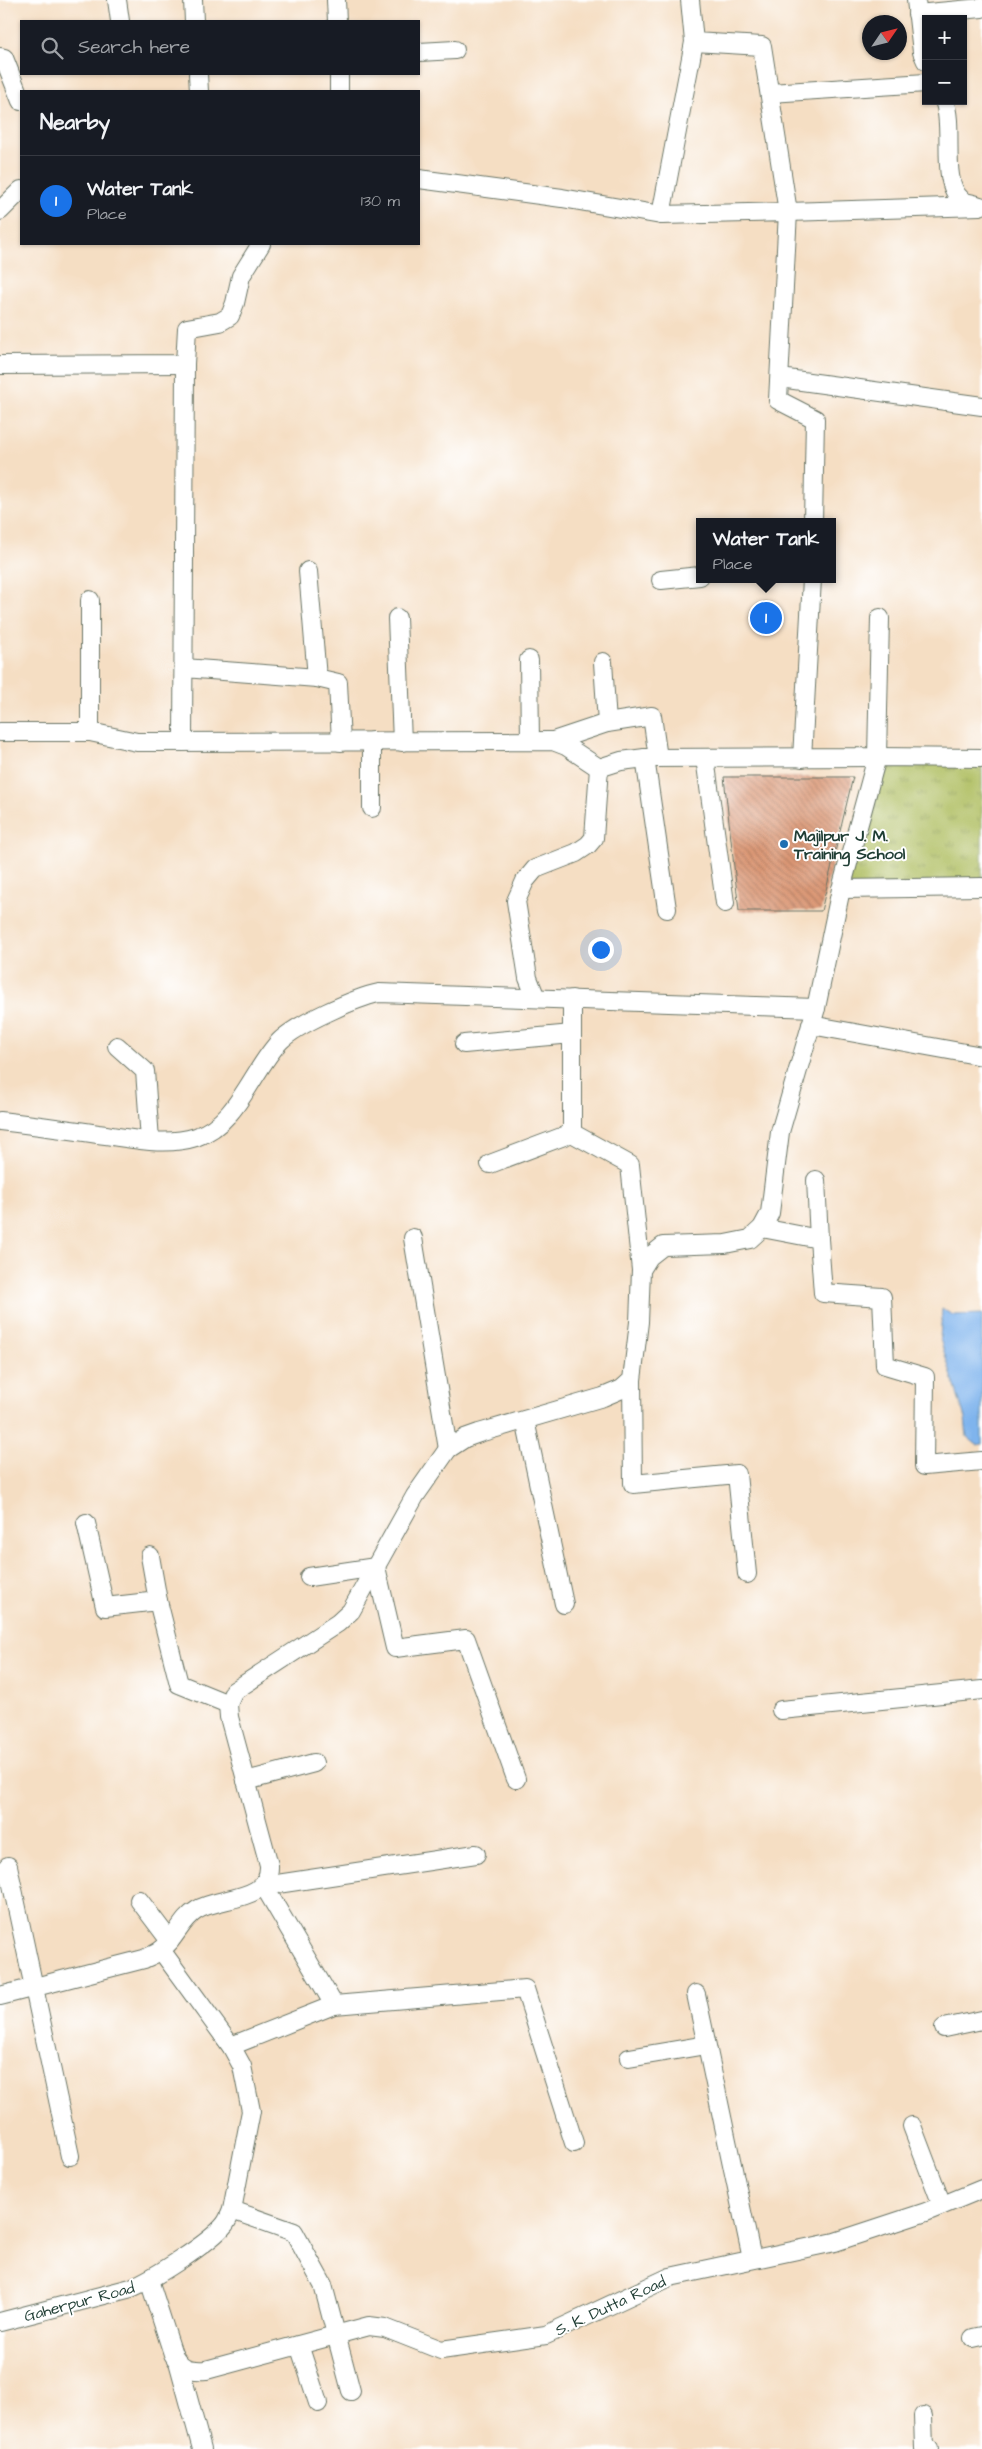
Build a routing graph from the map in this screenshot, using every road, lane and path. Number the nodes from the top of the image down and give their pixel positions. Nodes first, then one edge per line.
1 (117, 0) edge
2 (193, 0) edge
3 (336, 0) edge
4 (690, 0) edge
5 (916, 7) edge
6 (982, 8) edge
7 (120, 20) edge
8 (194, 20) edge
9 (337, 20) edge
10 (694, 42) junction
11 (455, 50) dead end
12 (420, 52) edge
13 (922, 52) edge
14 (0, 58) edge
15 (198, 75) edge
16 (339, 75) edge
17 (922, 83) edge
18 (199, 90) edge
19 (339, 90) edge
20 (770, 93) junction
21 (20, 98) edge
22 (945, 105) edge
23 (420, 179) edge
24 (20, 191) edge
25 (981, 206) edge
26 (0, 211) edge
27 (788, 212) junction
28 (661, 215) junction
29 (260, 245) edge
30 (185, 364) junction
31 (0, 365) edge
32 (780, 378) junction
33 (982, 406) edge
34 (813, 518) edge
35 (308, 571) dead end
36 (696, 576) edge
37 (660, 580) dead end
38 (812, 583) edge
39 (90, 600) dead end
40 (397, 618) dead end
41 (880, 618) dead end
42 (529, 660) dead end
43 (603, 662) dead end
44 (184, 668) junction
45 (317, 678) junction
46 (607, 723) junction
47 (0, 732) edge
48 (90, 732) junction
49 (372, 741) junction
50 (530, 741) junction
51 (553, 741) junction
52 (183, 742) junction
53 (342, 742) junction
54 (402, 742) junction
55 (878, 757) junction
56 (651, 758) junction
57 (706, 758) junction
58 (802, 758) junction
59 (982, 758) edge
60 (599, 768) junction
61 (372, 808) dead end
62 (982, 887) edge
63 (841, 889) junction
64 (725, 903) dead end
65 (667, 909) dead end
66 (536, 998) junction
67 (572, 1000) junction
68 (813, 1016) junction
69 (572, 1034) junction
70 (464, 1044) dead end
71 (117, 1046) dead end
72 (982, 1056) edge
73 (0, 1120) edge
74 (572, 1133) junction
75 (150, 1140) junction
76 (490, 1164) dead end
77 (816, 1180) dead end
78 (762, 1228) junction
79 (412, 1238) dead end
80 (819, 1239) junction
81 (641, 1270) junction
82 (632, 1380) junction
83 (525, 1420) junction
84 (448, 1449) junction
85 (982, 1461) edge
86 (86, 1523) dead end
87 (150, 1556) dead end
88 (376, 1567) junction
89 (747, 1574) dead end
90 (309, 1577) dead end
91 (158, 1601) junction
92 (564, 1604) dead end
93 (982, 1690) edge
94 (228, 1704) junction
95 (781, 1710) dead end
96 (314, 1763) dead end
97 (516, 1779) dead end
98 (246, 1781) junction
99 (476, 1854) dead end
100 (8, 1866) dead end
101 (264, 1886) junction
102 (139, 1900) dead end
103 (166, 1945) junction
104 (34, 1987) junction
105 (696, 1994) dead end
106 (0, 1996) edge
107 (334, 2005) junction
108 (982, 2020) edge
109 (944, 2028) dead end
110 (230, 2046) junction
111 (706, 2046) junction
112 (629, 2058) dead end
113 (912, 2126) dead end
114 (574, 2143) dead end
115 (70, 2156) dead end
116 (982, 2189) edge
117 (942, 2205) junction
118 (232, 2210) junction
119 (752, 2259) junction
120 (150, 2280) junction
121 (0, 2322) edge
122 (336, 2334) junction
123 (299, 2344) junction
124 (179, 2365) junction
125 (351, 2391) dead end
126 (318, 2403) dead end
127 (923, 2416) dead end
128 (202, 2449) edge
129 (929, 2449) edge

1 - 7 street
2 - 8 street
3 - 9 street
4 - 10 street
5 - 6 street
5 - 13 street
10 - 20 street
10 - 28 street
11 - 12 street
14 - 21 street
15 - 18 street
16 - 19 street
17 - 20 street
20 - 27 street
22 - 25 street
23 - 28 street
24 - 26 street
25 - 27 street
27 - 28 street
27 - 32 street
29 - 30 street
30 - 31 street
30 - 44 street
32 - 33 street
32 - 34 street
35 - 45 street
36 - 37 street
38 - 58 street
39 - 48 street
40 - 54 street
41 - 55 street
42 - 50 street
43 - 46 street
44 - 45 street
44 - 52 street
45 - 53 street
46 - 51 street
46 - 56 street
47 - 48 street
48 - 52 street
49 - 53 street
49 - 54 street
49 - 61 street
50 - 51 street
50 - 54 street
51 - 60 street
52 - 53 street
55 - 58 street
55 - 59 street
55 - 63 street
56 - 57 street
56 - 60 street
56 - 65 street
57 - 58 street
57 - 64 street
60 - 66 street
62 - 63 street
63 - 68 street
66 - 67 street
66 - 75 street
67 - 68 street
67 - 69 street
68 - 72 street
68 - 78 street
69 - 70 street
69 - 74 street
71 - 75 street
73 - 75 street
74 - 76 street
74 - 81 street
77 - 80 street
78 - 80 street
78 - 81 street
79 - 84 street
80 - 85 street
81 - 82 street
82 - 83 street
82 - 89 street
83 - 84 street
83 - 92 street
84 - 88 street
86 - 91 street
87 - 91 street
88 - 90 street
88 - 94 street
88 - 97 street
91 - 94 street
93 - 95 street
94 - 98 street
96 - 98 street
98 - 101 street
99 - 101 street
100 - 104 street
101 - 103 street
101 - 107 street
102 - 103 street, Gaherpur Road
103 - 104 street
103 - 110 street, Gaherpur Road
104 - 106 street
104 - 115 street
105 - 111 street
107 - 110 street
107 - 114 street
108 - 109 street
110 - 118 street, Gaherpur Road
111 - 112 street
111 - 119 street
113 - 117 street
116 - 117 street, S. K. Dutta Road
117 - 119 street, S. K. Dutta Road
118 - 120 street, Gaherpur Road
118 - 122 street
119 - 122 street, S. K. Dutta Road
120 - 121 street, Gaherpur Road
120 - 124 street
122 - 123 street, S. K. Dutta Road
122 - 125 street
123 - 124 street, S. K. Dutta Road
123 - 126 street
124 - 128 street
127 - 129 street

